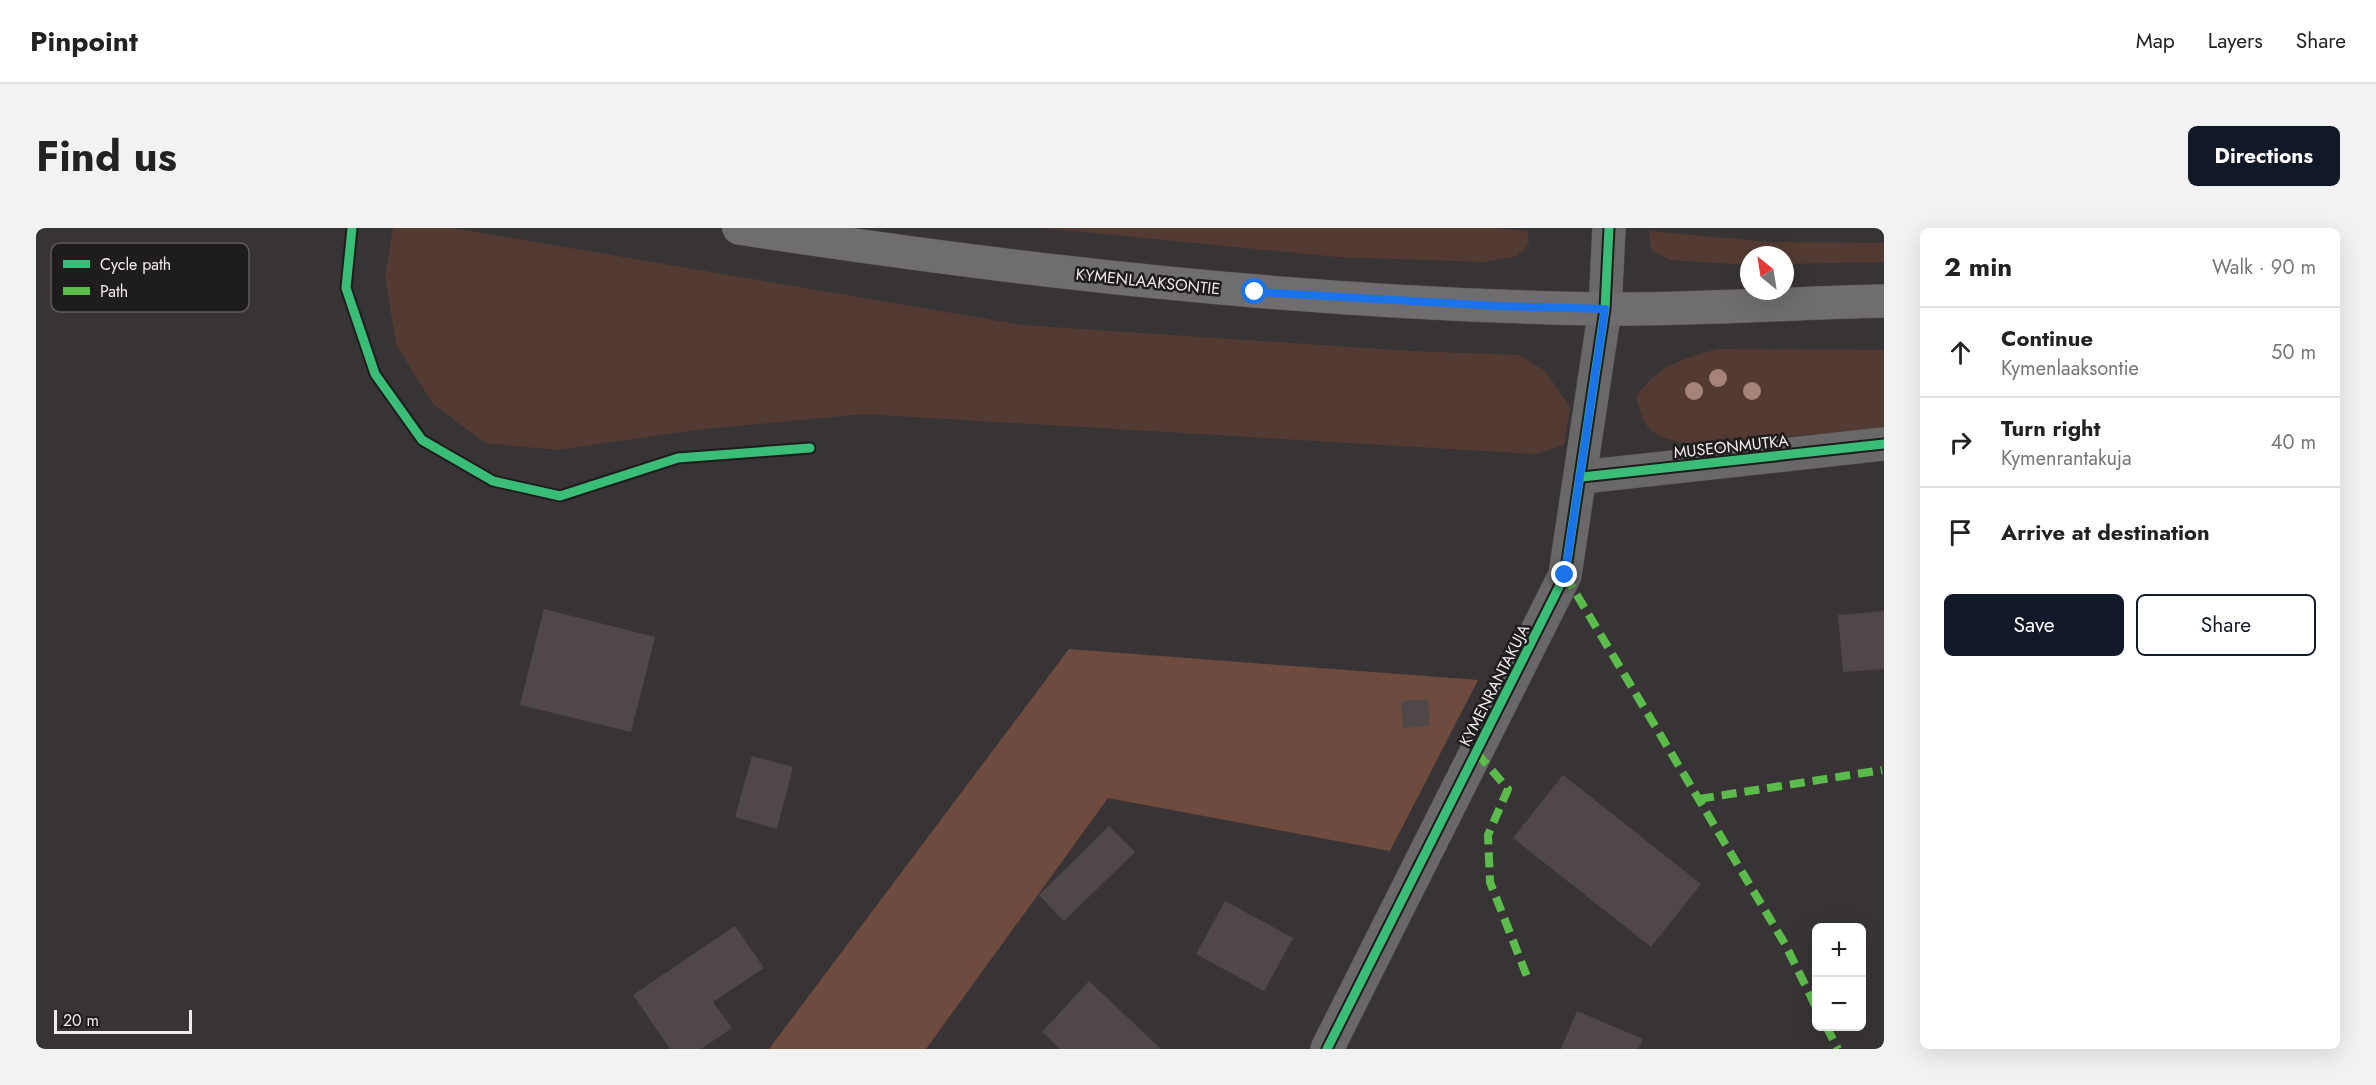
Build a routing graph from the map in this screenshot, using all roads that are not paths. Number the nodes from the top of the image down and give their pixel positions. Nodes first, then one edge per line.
1 (739, 228) edge
2 (1609, 228) edge
3 (1884, 301) edge
4 (1605, 309) junction
5 (1884, 444) edge
6 (1582, 477) junction
7 (1327, 1049) edge

1 - 4 main road, KYMENLAAKSONTIE
2 - 4 street, KYMENRANTAKUJA
3 - 4 main road, KYMENLAAKSONTIE
4 - 6 street, KYMENRANTAKUJA
5 - 6 street, MUSEONMUTKA
6 - 7 street, KYMENRANTAKUJA

